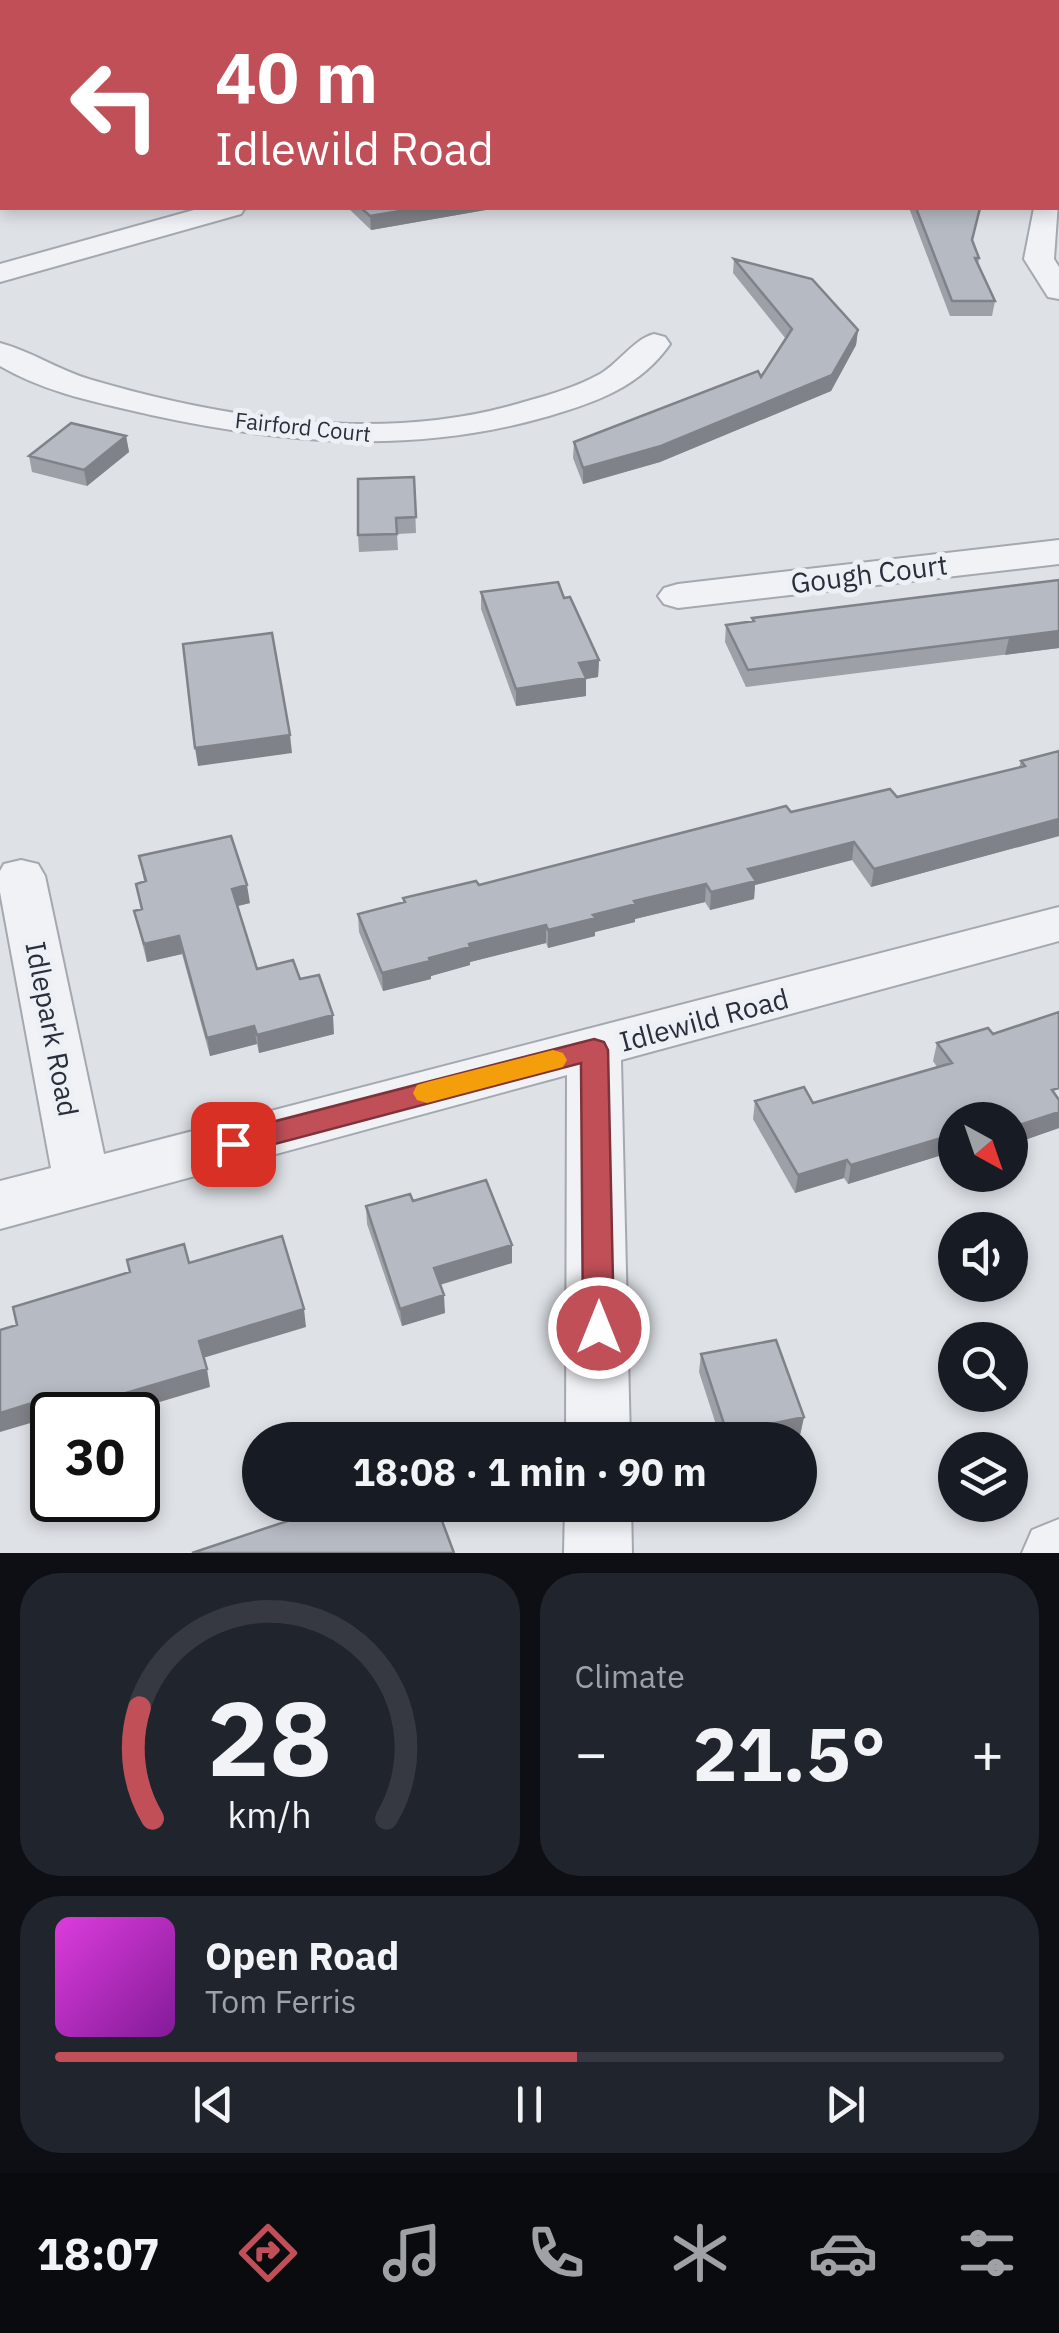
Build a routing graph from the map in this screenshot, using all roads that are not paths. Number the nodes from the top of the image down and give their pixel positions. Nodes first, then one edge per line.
1 (224, 210) edge
2 (1048, 210) edge
3 (0, 274) edge
4 (1059, 290) edge
5 (654, 344) dead end
6 (0, 353) edge
7 (1059, 552) edge
8 (678, 596) dead end
9 (22, 876) dead end
10 (1059, 924) edge
11 (594, 1050) junction
12 (82, 1183) junction
13 (0, 1205) edge
14 (598, 1422) edge
15 (598, 1522) edge
16 (598, 1553) edge

1 - 3 street
2 - 4 street
5 - 6 street, Fairford Court
7 - 8 street, Gough Court
9 - 12 street, Idlepark Road
10 - 11 street, Idlewild Road
11 - 12 street, Idlewild Road
11 - 14 street
12 - 13 street, Idlewild Road
15 - 16 street

